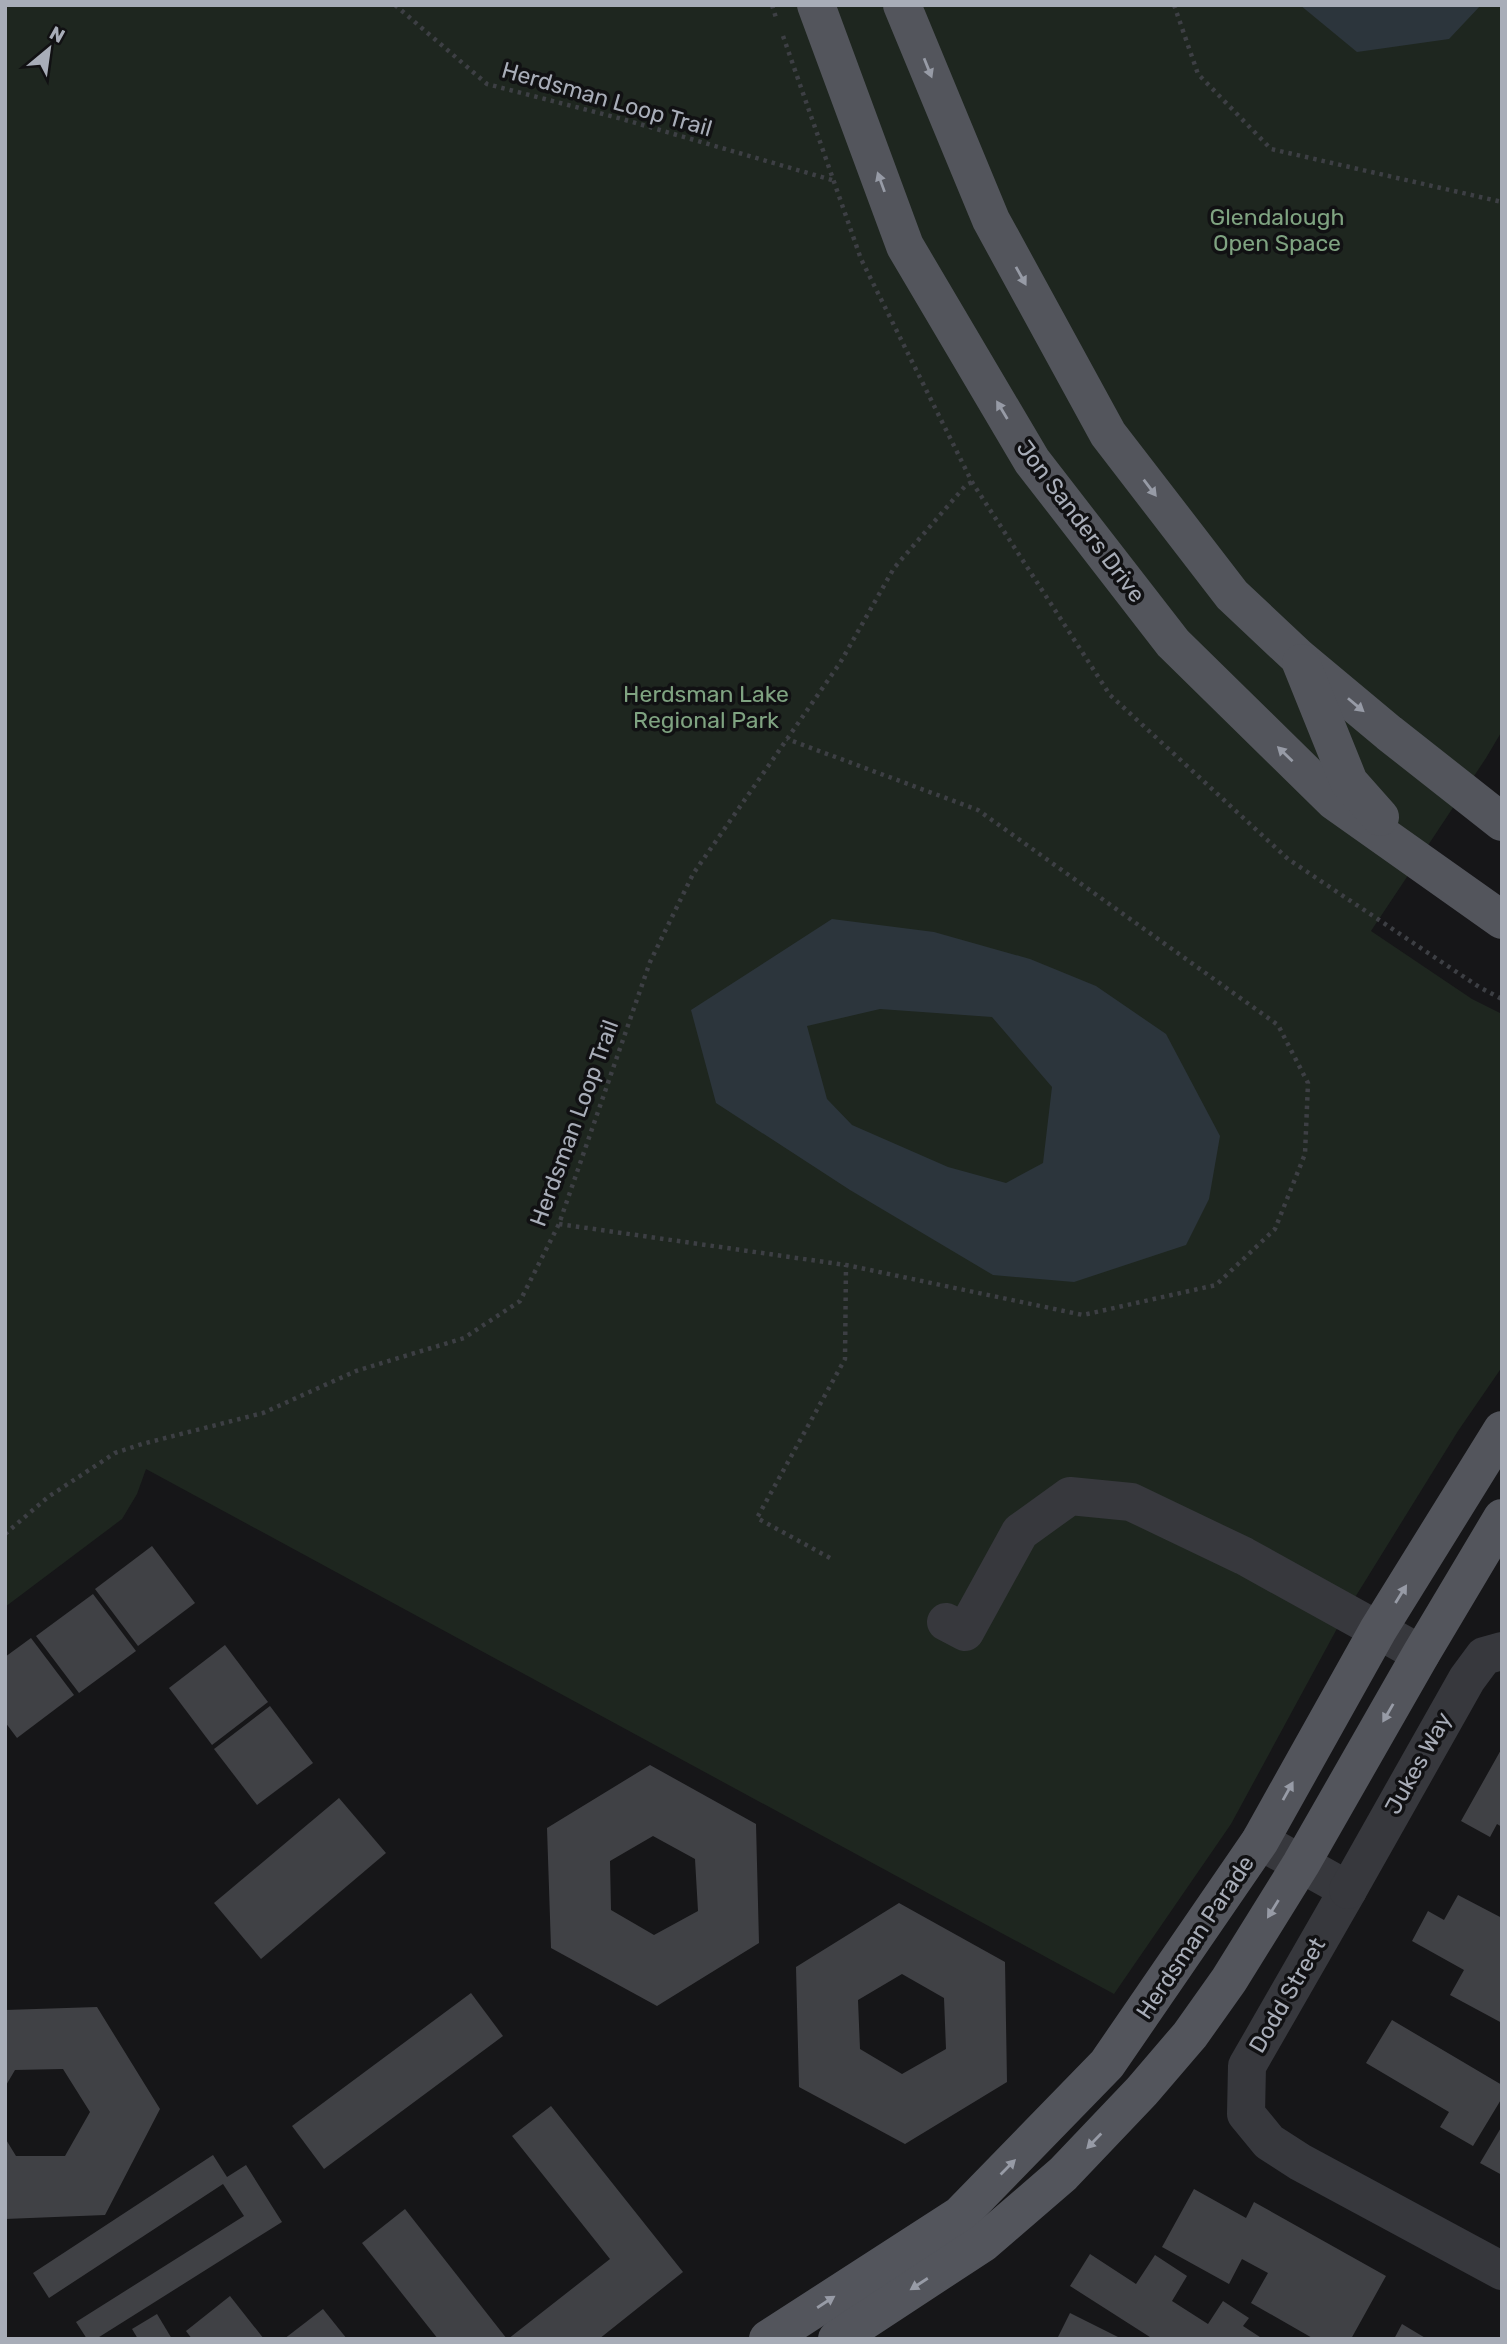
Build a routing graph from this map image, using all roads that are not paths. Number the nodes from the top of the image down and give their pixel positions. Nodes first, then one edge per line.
1 (816, 5) edge
2 (902, 5) edge
3 (1298, 657) junction
4 (1502, 822) edge
5 (1418, 860) junction
6 (1502, 920) edge
7 (1502, 1430) edge
8 (1502, 1518) edge
9 (946, 1622) dead end
10 (1378, 1630) junction
11 (1502, 1651) edge
12 (1421, 1654) junction
13 (1260, 1841) junction
14 (1301, 1864) junction
15 (1348, 1890) junction
16 (1502, 2271) edge
17 (768, 2339) edge
18 (837, 2339) edge

5 -> 1 main road, Jon Sanders Drive
2 -> 3 main road
3 -> 4 main road
3 - 5 main road
5 - 6 main road, Jon Sanders Drive
10 -> 7 main road, Herdsman Parade
8 - 12 main road
9 - 10 street
10 - 12 street
13 -> 10 main road, Herdsman Parade
11 - 15 street, Jukes Way
12 -> 14 main road
13 - 14 street
17 -> 13 main road, Herdsman Parade
14 - 15 street
14 -> 18 main road
15 - 16 street, Dodd Street

